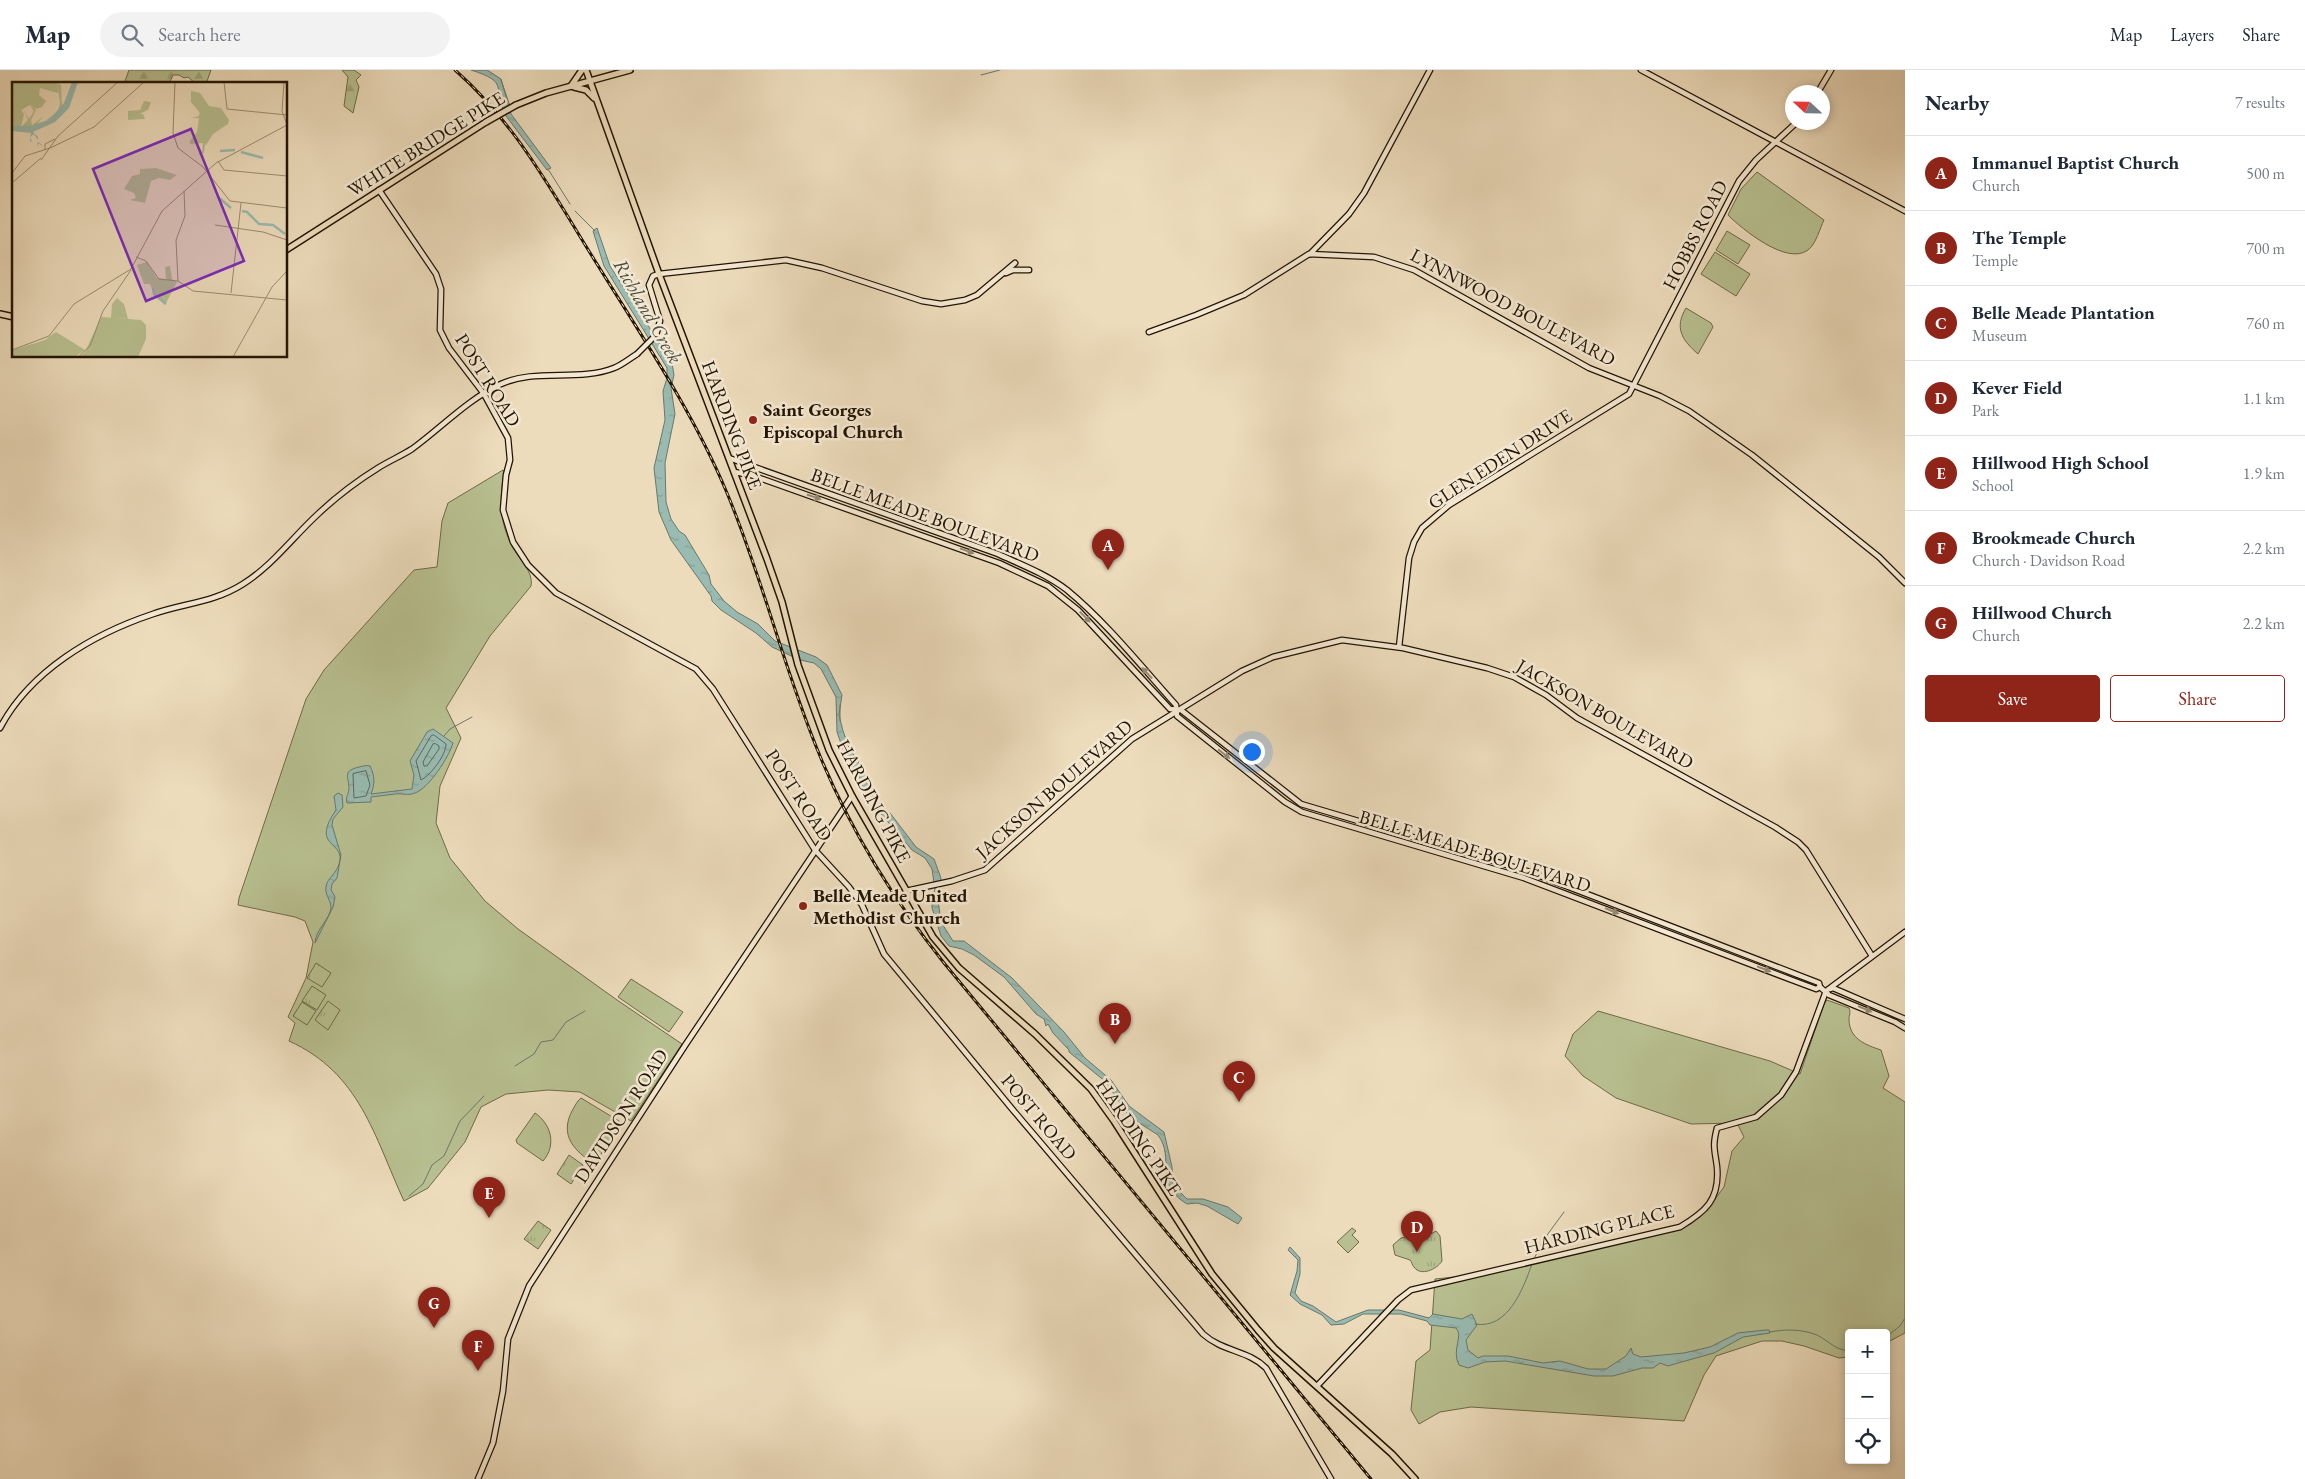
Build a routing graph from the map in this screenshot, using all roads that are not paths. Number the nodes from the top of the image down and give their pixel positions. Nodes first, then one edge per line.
1 (584, 70) edge
2 (630, 70) edge
3 (1430, 70) edge
4 (1641, 70) edge
5 (1831, 70) edge
6 (589, 81) junction
7 (1822, 85) edge
8 (571, 86) junction
9 (596, 100) junction
10 (1788, 130) edge
11 (1775, 142) junction
12 (379, 190) junction
13 (1905, 211) edge
14 (288, 249) edge
15 (1309, 254) junction
16 (1015, 263) dead end
17 (1029, 270) dead end
18 (659, 274) junction
19 (1001, 276) junction
20 (1149, 332) dead end
21 (1640, 376) joint
22 (1634, 387) junction
23 (484, 394) junction
24 (729, 458) junction
25 (734, 472) junction
26 (772, 474) junction
27 (769, 481) junction
28 (797, 483) junction
29 (794, 490) junction
30 (834, 496) junction
31 (832, 503) junction
32 (907, 522) junction
33 (904, 529) junction
34 (940, 534) junction
35 (938, 540) junction
36 (998, 554) junction
37 (995, 561) junction
38 (1050, 579) junction
39 (1905, 583) edge
40 (1048, 586) junction
41 (1078, 601) junction
42 (1074, 606) junction
43 (1107, 629) junction
44 (1103, 636) junction
45 (1115, 638) junction
46 (1110, 643) junction
47 (1399, 647) junction
48 (1177, 710) junction
49 (0, 728) edge
50 (1216, 738) junction
51 (1212, 744) junction
52 (1268, 780) junction
53 (1264, 785) junction
54 (852, 796) junction
55 (1299, 803) junction
56 (1296, 809) junction
57 (1438, 844) junction
58 (815, 850) junction
59 (1458, 850) junction
60 (1435, 851) junction
61 (1456, 857) junction
62 (906, 891) junction
63 (1650, 917) junction
64 (1647, 924) junction
65 (1905, 932) edge
66 (1872, 956) junction
67 (1820, 987) junction
68 (1826, 990) junction
69 (1905, 1019) edge
70 (1905, 1028) edge
71 (1317, 1386) junction
72 (478, 1479) edge
73 (1331, 1479) edge
74 (1415, 1479) edge

1 - 6 main road, HARDING PIKE
1 - 8 main road
2 - 6 main road, WHITE BRIDGE PIKE
3 - 15 street
4 - 11 street
5 - 7 street
6 - 8 main road, WHITE BRIDGE PIKE
6 - 9 main road, HARDING PIKE
8 - 9 main road
8 - 12 main road, WHITE BRIDGE PIKE, bridge
9 - 18 main road, HARDING PIKE
10 - 11 street, HOBBS ROAD
11 - 13 street
11 - 21 street, HOBBS ROAD
12 - 14 main road, WHITE BRIDGE PIKE
12 - 23 street, POST ROAD
15 - 20 street
15 - 22 street, LYNNWOOD BOULEVARD
16 - 19 street
17 - 19 street
18 - 19 street
18 - 23 street, bridge
18 - 24 main road, HARDING PIKE
21 - 22 street, GLEN EDEN DRIVE
22 - 39 street, LYNNWOOD BOULEVARD
22 - 47 street, GLEN EDEN DRIVE
23 - 49 street
23 - 58 street, POST ROAD
24 - 25 main road, HARDING PIKE
24 - 26 street, BELLE MEADE BOULEVARD
25 - 27 street, BELLE MEADE BOULEVARD
25 - 54 main road, HARDING PIKE
26 - 27 street
26 - 28 street, BELLE MEADE BOULEVARD
27 - 29 street, BELLE MEADE BOULEVARD
28 - 29 street
28 - 30 street, BELLE MEADE BOULEVARD
29 -> 31 street, BELLE MEADE BOULEVARD
30 - 31 street
30 - 32 street, BELLE MEADE BOULEVARD
31 - 33 street, BELLE MEADE BOULEVARD
32 - 33 street
32 - 34 street, BELLE MEADE BOULEVARD
33 - 35 street, BELLE MEADE BOULEVARD
34 - 35 street
34 - 36 street, BELLE MEADE BOULEVARD
35 -> 37 street, BELLE MEADE BOULEVARD
36 - 37 street
36 - 38 street, BELLE MEADE BOULEVARD
37 - 40 street, BELLE MEADE BOULEVARD
38 - 40 street
38 - 41 street, BELLE MEADE BOULEVARD
40 - 42 street, BELLE MEADE BOULEVARD
41 - 42 street
41 - 43 street, BELLE MEADE BOULEVARD
42 -> 44 street, BELLE MEADE BOULEVARD
43 - 44 street
43 - 45 street, BELLE MEADE BOULEVARD
44 - 46 street, BELLE MEADE BOULEVARD
45 - 46 street
48 -> 45 street, BELLE MEADE BOULEVARD
46 - 48 street, BELLE MEADE BOULEVARD
47 - 48 street, JACKSON BOULEVARD
47 - 66 street, JACKSON BOULEVARD
48 - 50 street, BELLE MEADE BOULEVARD
48 - 51 street, BELLE MEADE BOULEVARD
48 - 62 street, JACKSON BOULEVARD
50 - 51 street
50 - 52 street, BELLE MEADE BOULEVARD
51 -> 53 street, BELLE MEADE BOULEVARD
52 - 53 street
52 - 55 street, BELLE MEADE BOULEVARD
53 - 56 street, BELLE MEADE BOULEVARD
54 - 58 street, DAVIDSON ROAD
54 - 62 main road, HARDING PIKE
55 - 56 street
55 - 57 street, BELLE MEADE BOULEVARD
56 - 60 street, BELLE MEADE BOULEVARD
57 - 59 street, BELLE MEADE BOULEVARD
57 - 60 street
58 - 72 street, DAVIDSON ROAD
58 - 73 street, POST ROAD
59 - 61 street
59 - 63 street, BELLE MEADE BOULEVARD
60 - 61 street, BELLE MEADE BOULEVARD
61 -> 64 street, BELLE MEADE BOULEVARD
62 - 71 main road, HARDING PIKE
63 - 64 street
63 - 67 street, BELLE MEADE BOULEVARD
64 -> 67 street, BELLE MEADE BOULEVARD
65 - 66 street
66 - 68 street
67 - 68 street, BELLE MEADE BOULEVARD
68 - 69 street, BELLE MEADE BOULEVARD
68 -> 70 street, BELLE MEADE BOULEVARD
68 - 71 street, HARDING PLACE
71 - 74 main road, HARDING PIKE

